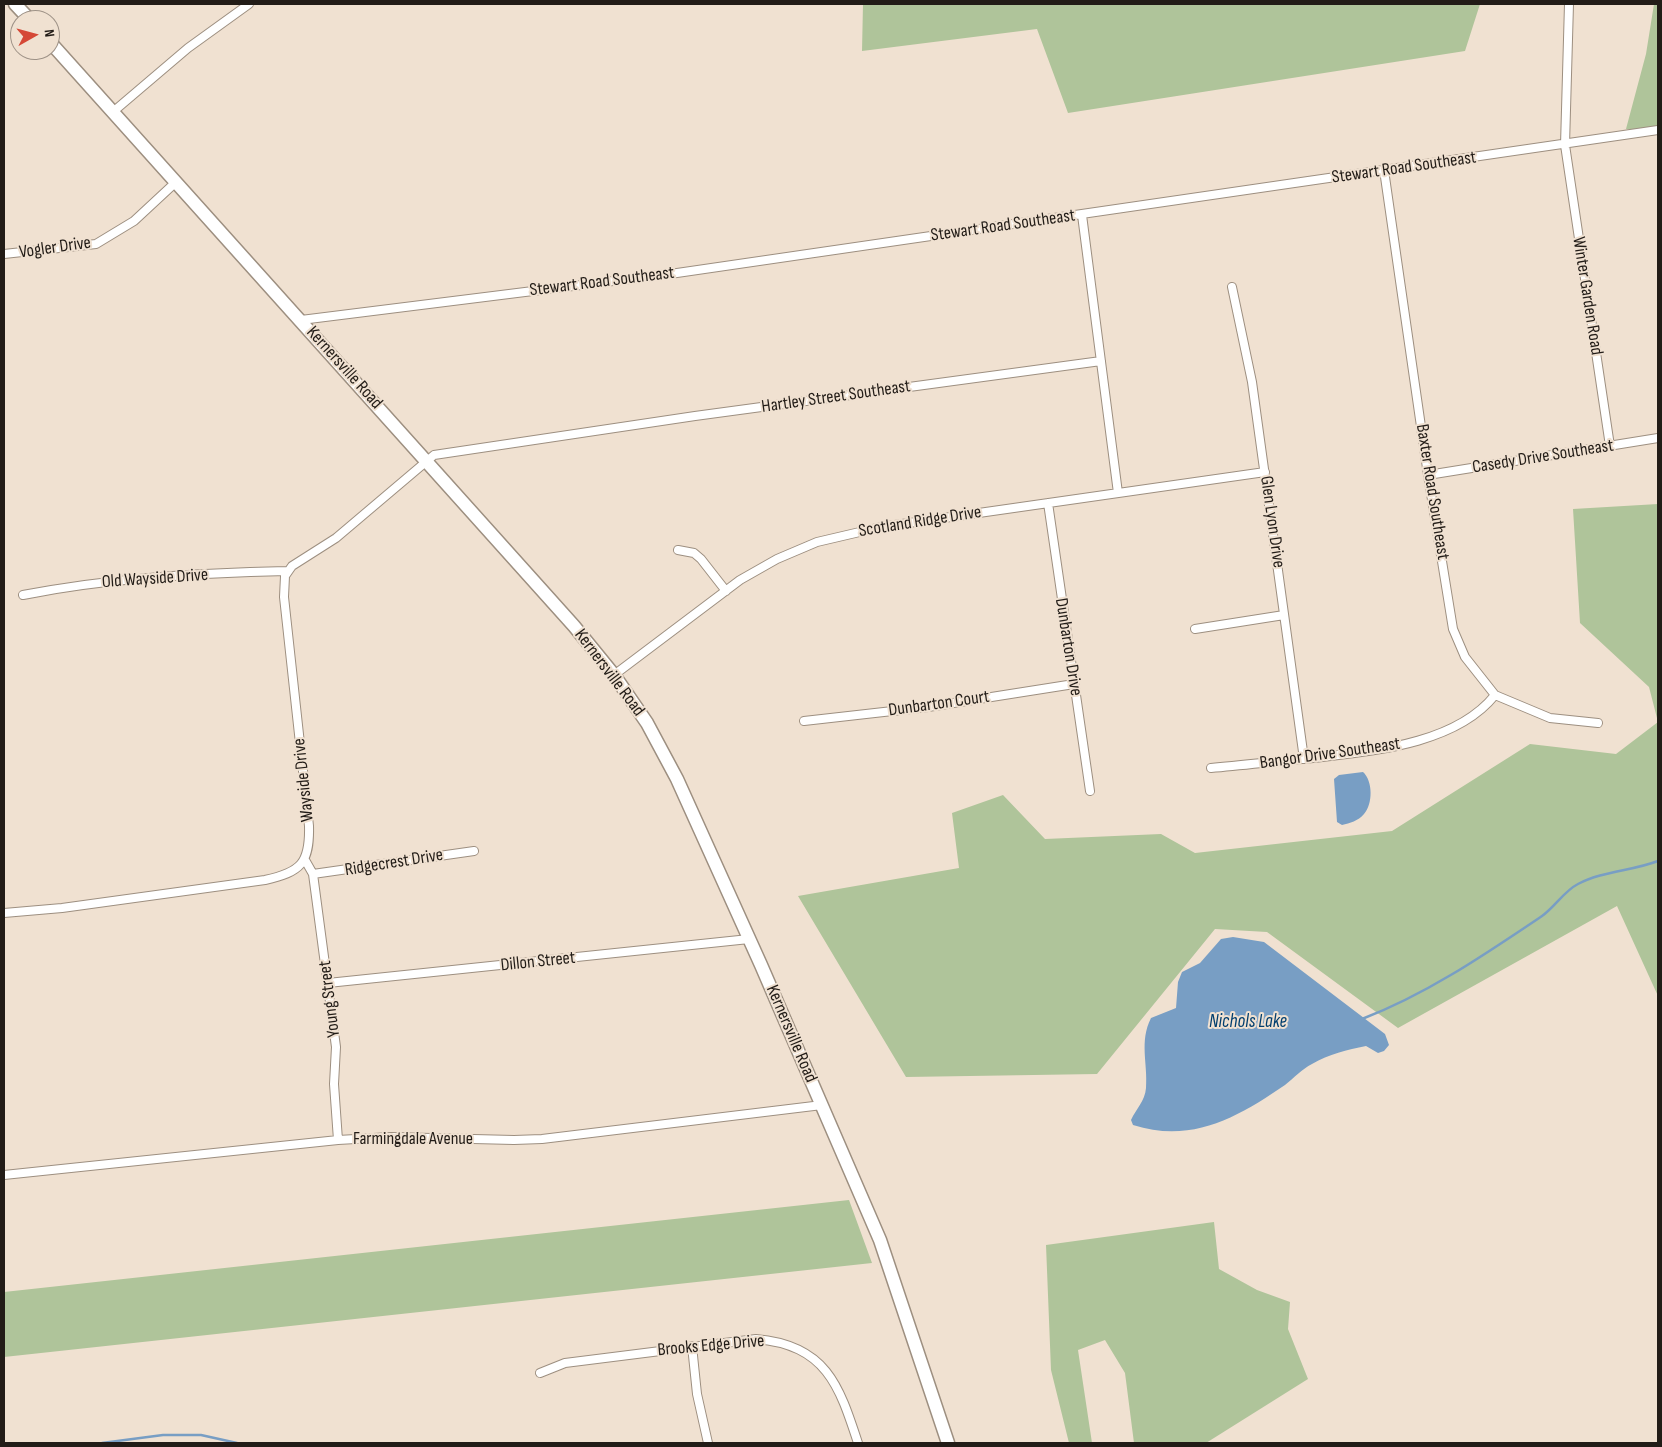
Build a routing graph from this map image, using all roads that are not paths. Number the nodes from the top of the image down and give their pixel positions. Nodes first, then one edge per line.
1 (249, 4) edge
2 (1569, 4) edge
3 (60, 53) edge
4 (114, 112) junction
5 (1658, 130) edge
6 (1565, 145) junction
7 (1384, 170) junction
8 (176, 182) junction
9 (1082, 215) junction
10 (4, 254) edge
11 (1232, 287) dead end
12 (301, 320) junction
13 (1101, 361) junction
14 (1658, 438) edge
15 (1610, 446) junction
16 (427, 460) junction
17 (1265, 472) junction
18 (1428, 475) junction
19 (1118, 493) junction
20 (1048, 503) junction
21 (678, 550) dead end
22 (288, 572) junction
23 (726, 591) junction
24 (23, 595) dead end
25 (1284, 615) junction
26 (1195, 629) dead end
27 (614, 675) junction
28 (1074, 684) junction
29 (1495, 695) junction
30 (804, 721) dead end
31 (1598, 723) dead end
32 (1304, 758) junction
33 (1211, 768) dead end
34 (1090, 791) dead end
35 (474, 851) dead end
36 (305, 860) junction
37 (313, 874) junction
38 (4, 913) edge
39 (749, 939) junction
40 (328, 983) junction
41 (822, 1106) junction
42 (338, 1140) junction
43 (4, 1175) edge
44 (692, 1346) junction
45 (540, 1373) dead end
46 (708, 1443) edge
47 (858, 1443) edge
48 (948, 1443) edge

1 - 4 street
2 - 6 street
3 - 4 main road, Kernersville Road
4 - 8 main road, Kernersville Road
5 - 6 street, Stewart Road Southeast
6 - 7 street, Stewart Road Southeast
6 - 15 street, Winter Garden Road
7 - 9 street, Stewart Road Southeast
7 - 18 street, Baxter Road Southeast
8 - 10 street, Vogler Drive
8 - 12 main road, Kernersville Road
9 - 12 street, Stewart Road Southeast
9 - 13 street
11 - 17 street, Glen Lyon Drive
12 - 16 main road, Kernersville Road
13 - 16 street, Hartley Street Southeast
13 - 19 street
14 - 15 street, Casedy Drive Southeast
15 - 18 street, Casedy Drive Southeast
16 - 22 street
16 - 27 main road, Kernersville Road
17 - 19 street, Scotland Ridge Drive
17 - 25 street, Glen Lyon Drive
18 - 29 street, Baxter Road Southeast
19 - 20 street, Scotland Ridge Drive
20 - 23 street, Scotland Ridge Drive
20 - 28 street, Dunbarton Drive
21 - 23 street
22 - 24 street, Old Wayside Drive
22 - 36 street, Wayside Drive
23 - 27 street, Scotland Ridge Drive
25 - 26 street
25 - 32 street, Glen Lyon Drive
27 - 39 main road, Kernersville Road
28 - 30 street, Dunbarton Court
28 - 34 street, Dunbarton Drive
29 - 31 street, Baxter Road Southeast
29 - 32 street, Bangor Drive Southeast
32 - 33 street, Bangor Drive Southeast
35 - 37 street, Ridgecrest Drive
36 - 37 street, Young Street
36 - 38 street
37 - 40 street, Young Street
39 - 40 street, Dillon Street
39 - 41 main road, Kernersville Road
40 - 42 street, Young Street
41 - 42 street, Farmingdale Avenue
41 - 48 main road, Kernersville Road
42 - 43 street, Farmingdale Avenue
44 - 45 street, Brooks Edge Drive
44 - 46 street
44 - 47 street, Brooks Edge Drive

